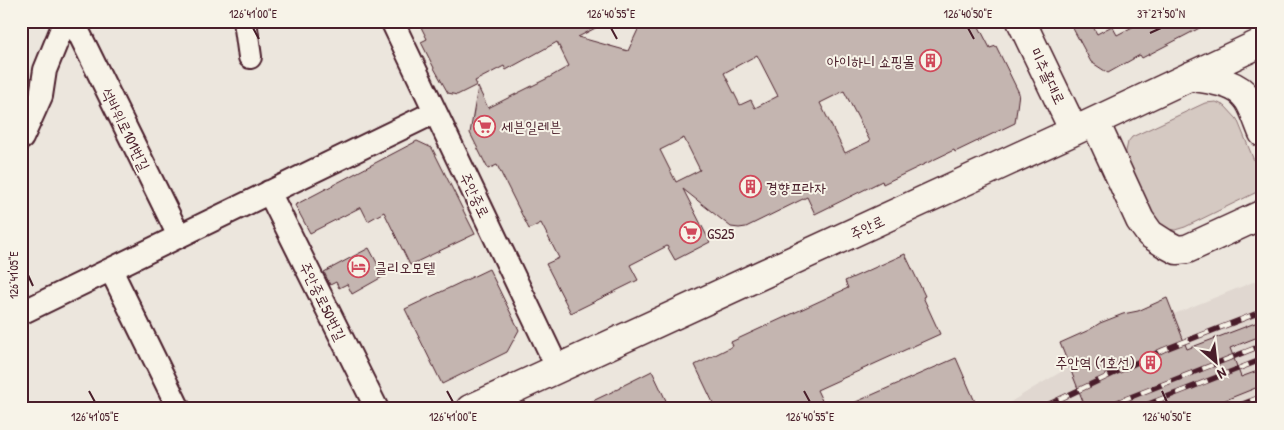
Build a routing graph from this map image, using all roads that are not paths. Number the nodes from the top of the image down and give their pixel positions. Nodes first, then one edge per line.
1 (64, 21) edge
2 (73, 21) edge
3 (245, 21) edge
4 (392, 21) edge
5 (1021, 21) edge
6 (1263, 42) edge
7 (250, 58) dead end
8 (1190, 76) junction
9 (435, 112) junction
10 (1085, 126) junction
11 (1263, 133) edge
12 (22, 138) edge
13 (269, 192) junction
14 (1263, 214) edge
15 (179, 236) junction
16 (111, 270) junction
17 (21, 313) edge
18 (558, 369) junction
19 (179, 409) edge
20 (377, 409) edge
21 (470, 409) edge

1 - 12 street
2 - 15 street, 석바위로101번길
3 - 7 street
4 - 9 street, 주안중로
5 - 10 main road, 미추홀대로
6 - 8 main road, 주안로
8 - 10 main road, 주안로
8 - 11 main road
9 - 13 street
9 - 18 street, 주안중로
10 - 14 main road, 미추홀대로
10 - 18 main road, 주안로
13 - 15 street
13 - 20 street, 주안중로50번길
15 - 16 street
16 - 17 street
16 - 19 street
18 - 21 main road, 주안로

